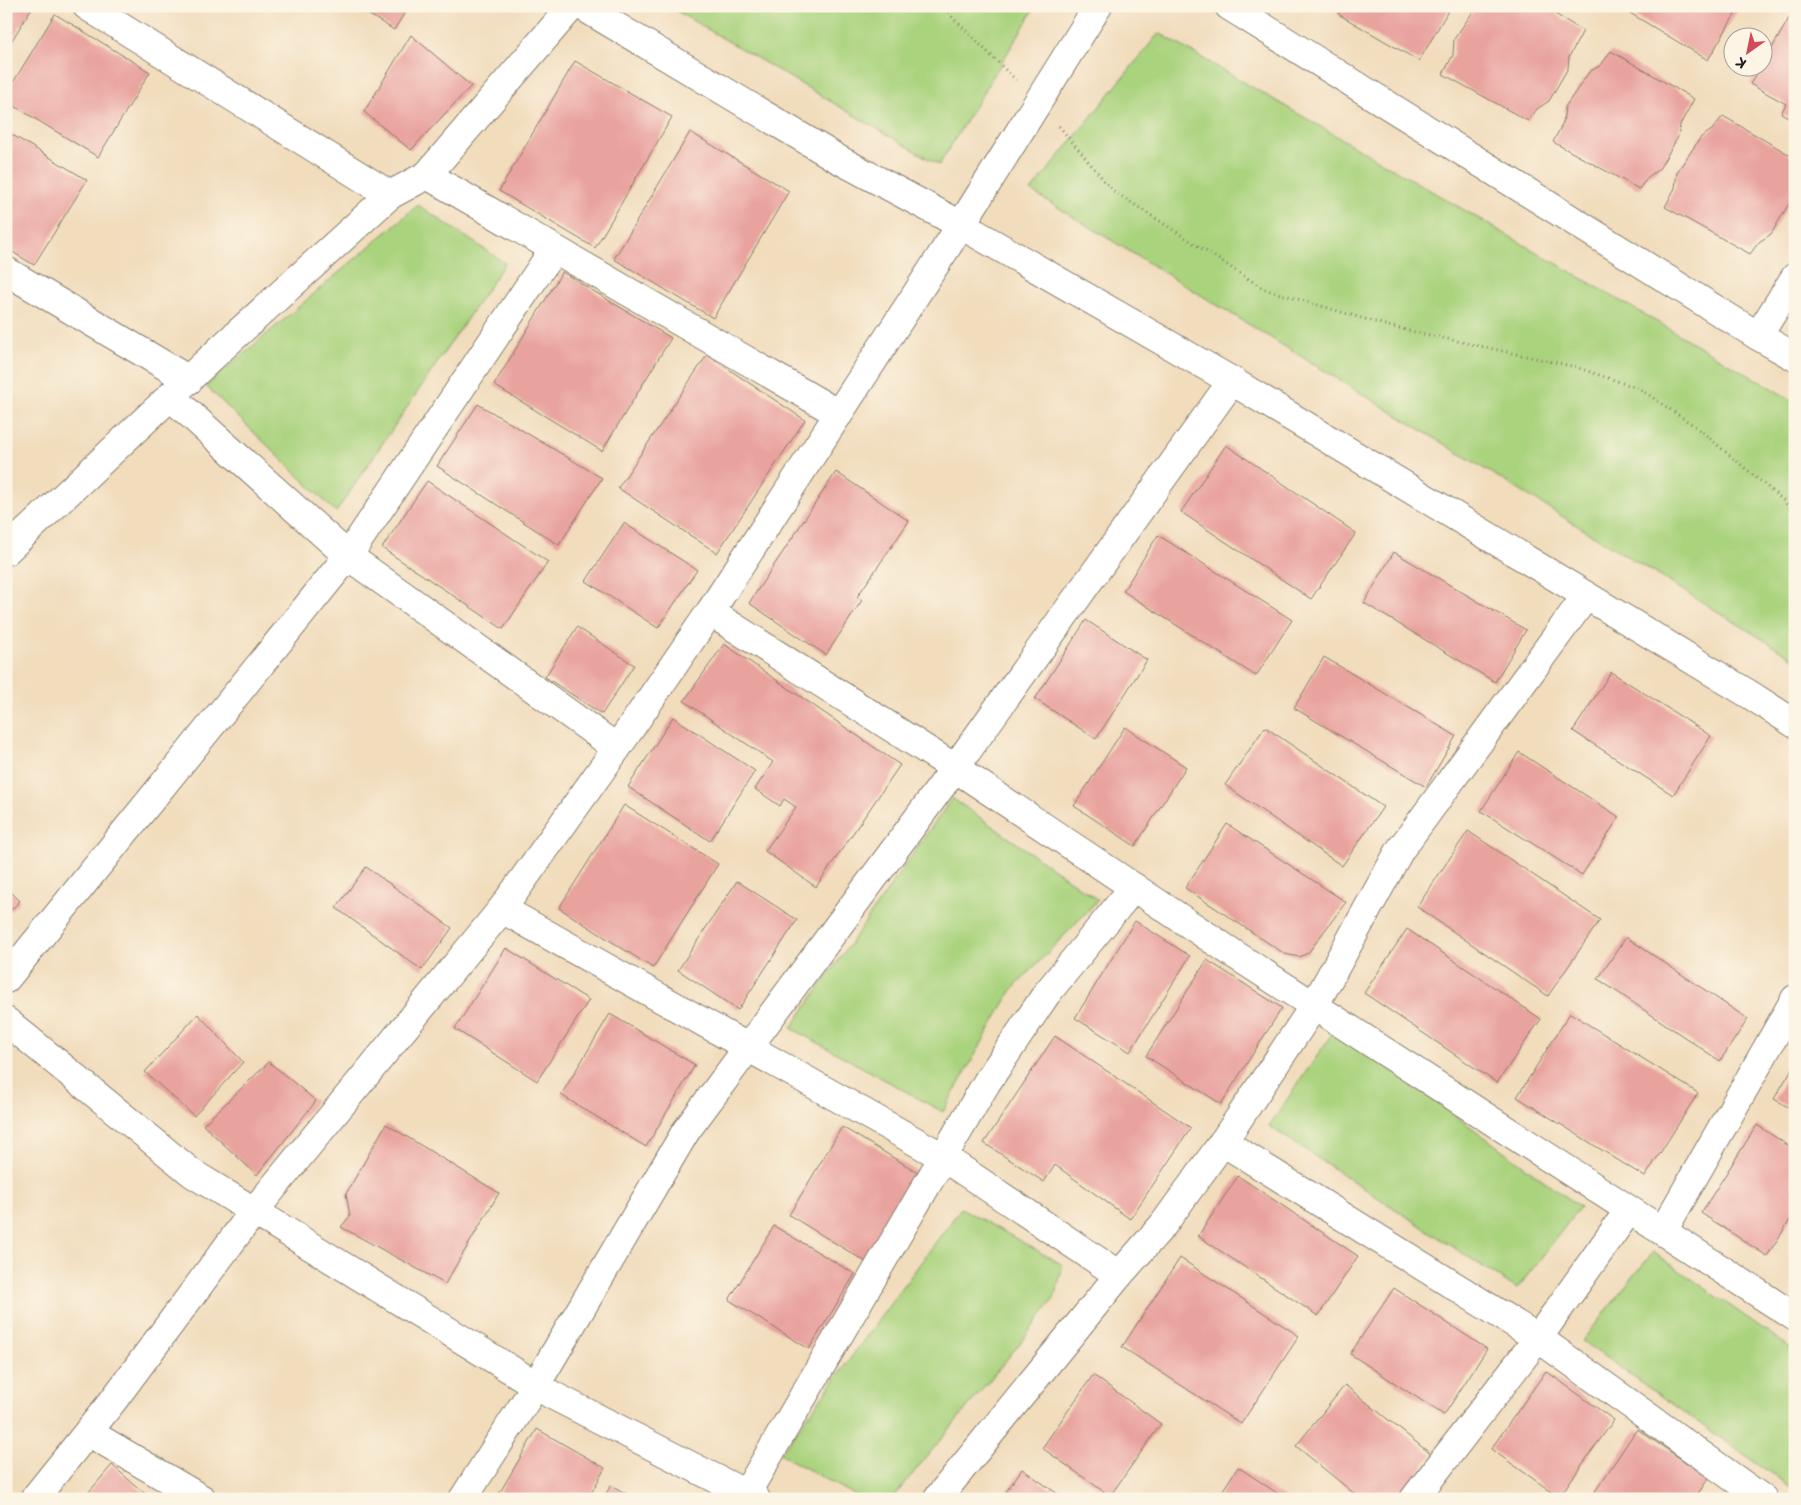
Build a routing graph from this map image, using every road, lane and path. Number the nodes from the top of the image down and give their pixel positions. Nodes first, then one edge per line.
1 (87, 6) edge
2 (572, 6) edge
3 (582, 6) edge
4 (941, 6) edge
5 (1098, 6) edge
6 (1229, 6) edge
7 (1038, 102) junction
8 (427, 175) junction
9 (390, 195) junction
10 (961, 225) junction
11 (554, 249) junction
12 (6, 271) edge
13 (1795, 277) edge
14 (1758, 336) junction
15 (1795, 357) edge
16 (1232, 382) junction
17 (180, 388) junction
18 (839, 414) junction
19 (1795, 514) edge
20 (6, 551) edge
21 (348, 556) junction
22 (1586, 596) junction
23 (710, 612) junction
24 (1795, 724) edge
25 (617, 748) junction
26 (955, 768) junction
27 (1134, 886) junction
28 (502, 909) junction
29 (6, 979) edge
30 (1795, 999) edge
31 (1314, 1006) junction
32 (6, 1021) edge
33 (747, 1049) junction
34 (1223, 1142) junction
35 (943, 1157) junction
36 (1629, 1210) junction
37 (254, 1211) junction
38 (1663, 1231) junction
39 (1119, 1275) junction
40 (1795, 1317) edge
41 (1538, 1338) junction
42 (536, 1385) junction
43 (88, 1432) junction
44 (751, 1496) edge
45 (34, 1499) edge
46 (202, 1499) edge
47 (463, 1499) edge
48 (938, 1499) edge
49 (1414, 1499) edge
50 (1763, 1499) edge

1 - 9 street
2 - 8 street
3 - 10 street
4 - 7 path
5 - 7 street
6 - 14 street
7 - 10 street
7 - 19 path
8 - 9 street
8 - 11 street
9 - 17 street
10 - 16 street
10 - 18 street
11 - 18 street
11 - 21 street
12 - 17 street
13 - 14 street
14 - 15 street
16 - 22 street
16 - 26 street
17 - 20 street
17 - 21 street
18 - 23 street
21 - 25 street
21 - 29 street
22 - 24 street
22 - 31 street
23 - 25 street
23 - 26 street
25 - 28 street
26 - 27 street
26 - 33 street
27 - 31 street
27 - 35 street
28 - 33 street
28 - 37 street
30 - 38 street
31 - 34 street
31 - 36 street
32 - 37 street
33 - 35 street
33 - 42 street
34 - 39 street
34 - 41 street
35 - 39 street
35 - 44 street
36 - 38 street
36 - 41 street
37 - 42 street
37 - 43 street
38 - 40 street
39 - 48 street
41 - 49 street
41 - 50 street
42 - 44 street
42 - 47 street
43 - 45 street
43 - 46 street

